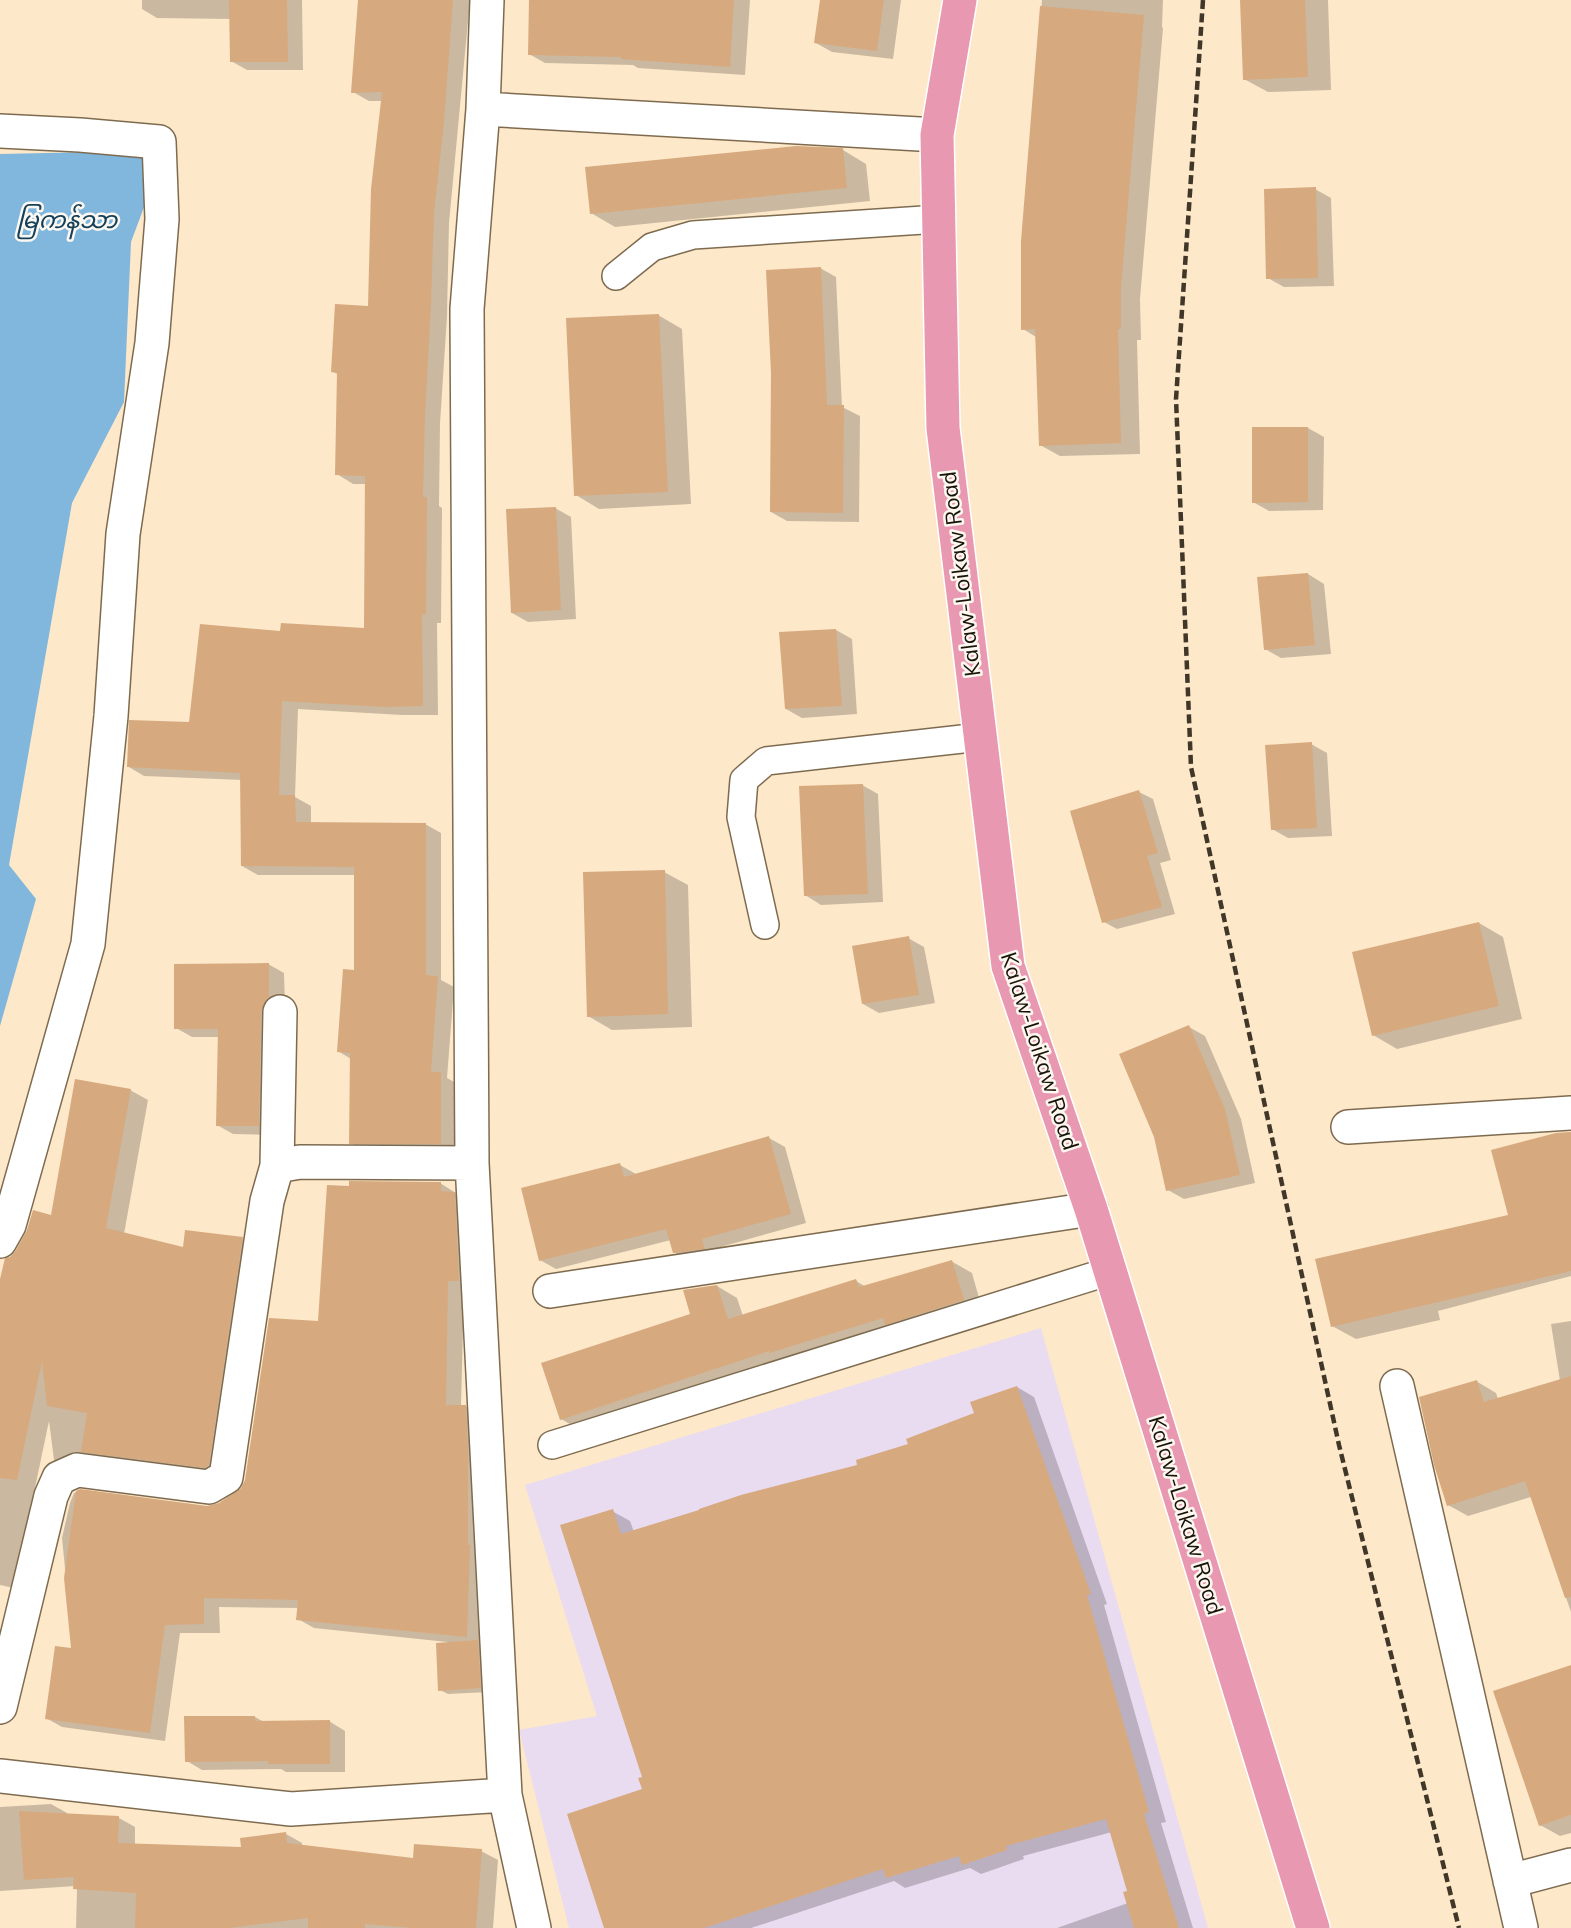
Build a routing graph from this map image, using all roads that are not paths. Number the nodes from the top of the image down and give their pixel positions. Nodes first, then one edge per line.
1 (487, 0) edge
2 (960, 0) edge
3 (483, 109) junction
4 (0, 131) edge
5 (938, 135) junction
6 (939, 219) junction
7 (616, 276) dead end
8 (980, 737) junction
9 (765, 925) dead end
10 (280, 1012) dead end
11 (1571, 1113) edge
12 (1348, 1127) dead end
13 (472, 1163) junction
14 (277, 1166) junction
15 (1091, 1209) junction
16 (0, 1241) edge
17 (1110, 1271) junction
18 (550, 1291) dead end
19 (1397, 1386) dead end
20 (552, 1445) dead end
21 (0, 1707) edge
22 (0, 1776) edge
23 (505, 1795) junction
24 (1571, 1865) edge
25 (1510, 1881) junction
26 (534, 1928) edge
27 (1313, 1928) edge
28 (1521, 1928) edge

1 - 3 street
2 - 5 main road, Kalaw-Loikaw Road
3 - 5 street
3 - 13 street
4 - 16 street
5 - 6 main road, Kalaw-Loikaw Road
6 - 7 lane
6 - 8 main road, Kalaw-Loikaw Road
8 - 9 lane
8 - 15 main road, Kalaw-Loikaw Road
10 - 14 street
11 - 12 street
13 - 14 street
13 - 23 street
14 - 21 street
15 - 17 main road, Kalaw-Loikaw Road
15 - 18 street
17 - 20 lane
17 - 27 main road, Kalaw-Loikaw Road
19 - 25 street
22 - 23 street
23 - 26 street
24 - 25 street
25 - 28 street

